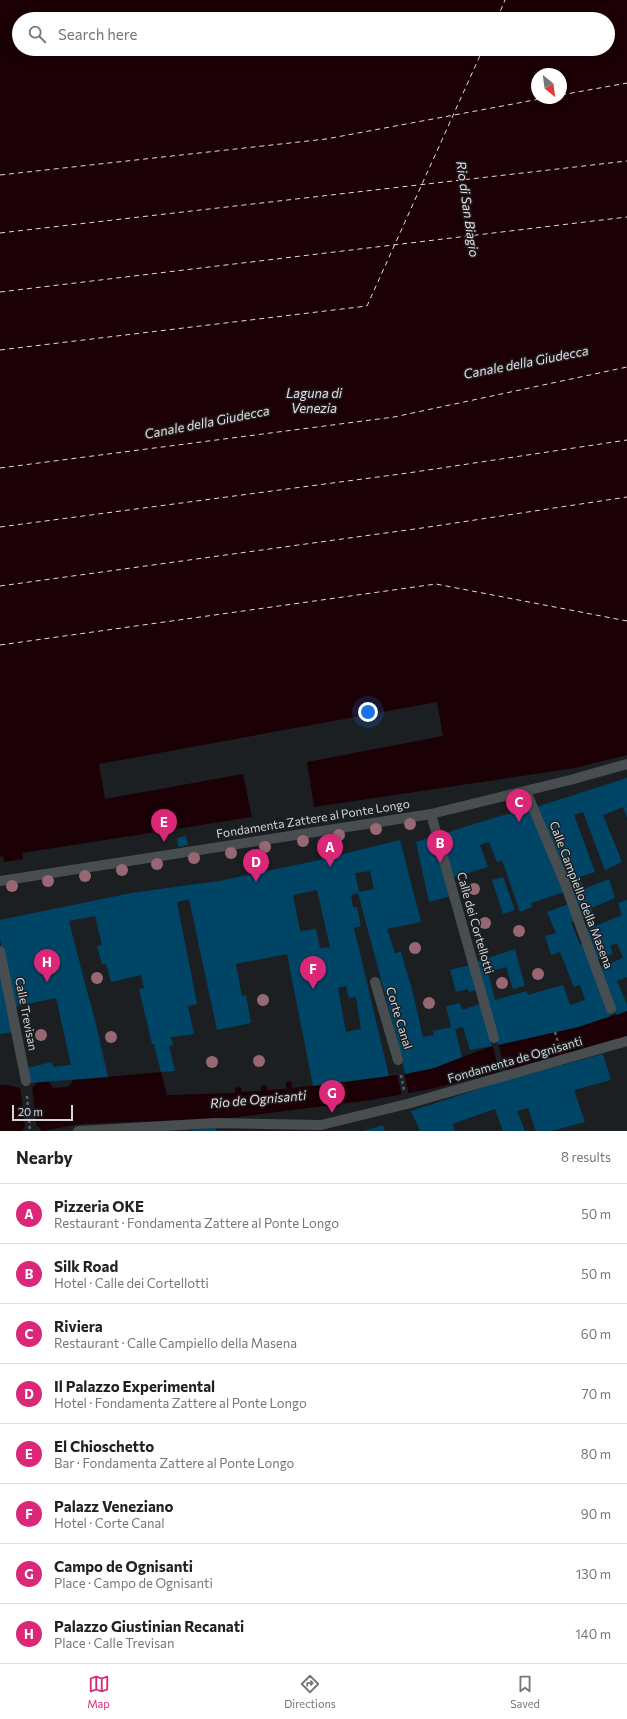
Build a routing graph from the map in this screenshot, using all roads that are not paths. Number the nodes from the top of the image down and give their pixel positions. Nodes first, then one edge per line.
1 (627, 764) edge
2 (526, 791) junction
3 (431, 814) junction
4 (0, 880) edge
5 (0, 951) edge
6 (375, 982) dead end
7 (611, 1009) dead end
8 (494, 1038) dead end
9 (627, 1041) edge
10 (398, 1060) dead end
11 (26, 1081) dead end
12 (261, 1128) edge
13 (78, 1131) edge

1 - 2 street, Fondamenta Zattere al Ponte Longo
2 - 3 street, Fondamenta Zattere al Ponte Longo
2 - 7 street, Calle Campiello della Masena
3 - 4 street, Fondamenta Zattere al Ponte Longo
3 - 8 street, Calle dei Cortellotti
5 - 11 street, Calle Trevisan
6 - 10 street, Corte Canal
9 - 12 street, Fondamenta de Ognisanti
12 - 13 street, Fondamenta de Ognisanti

